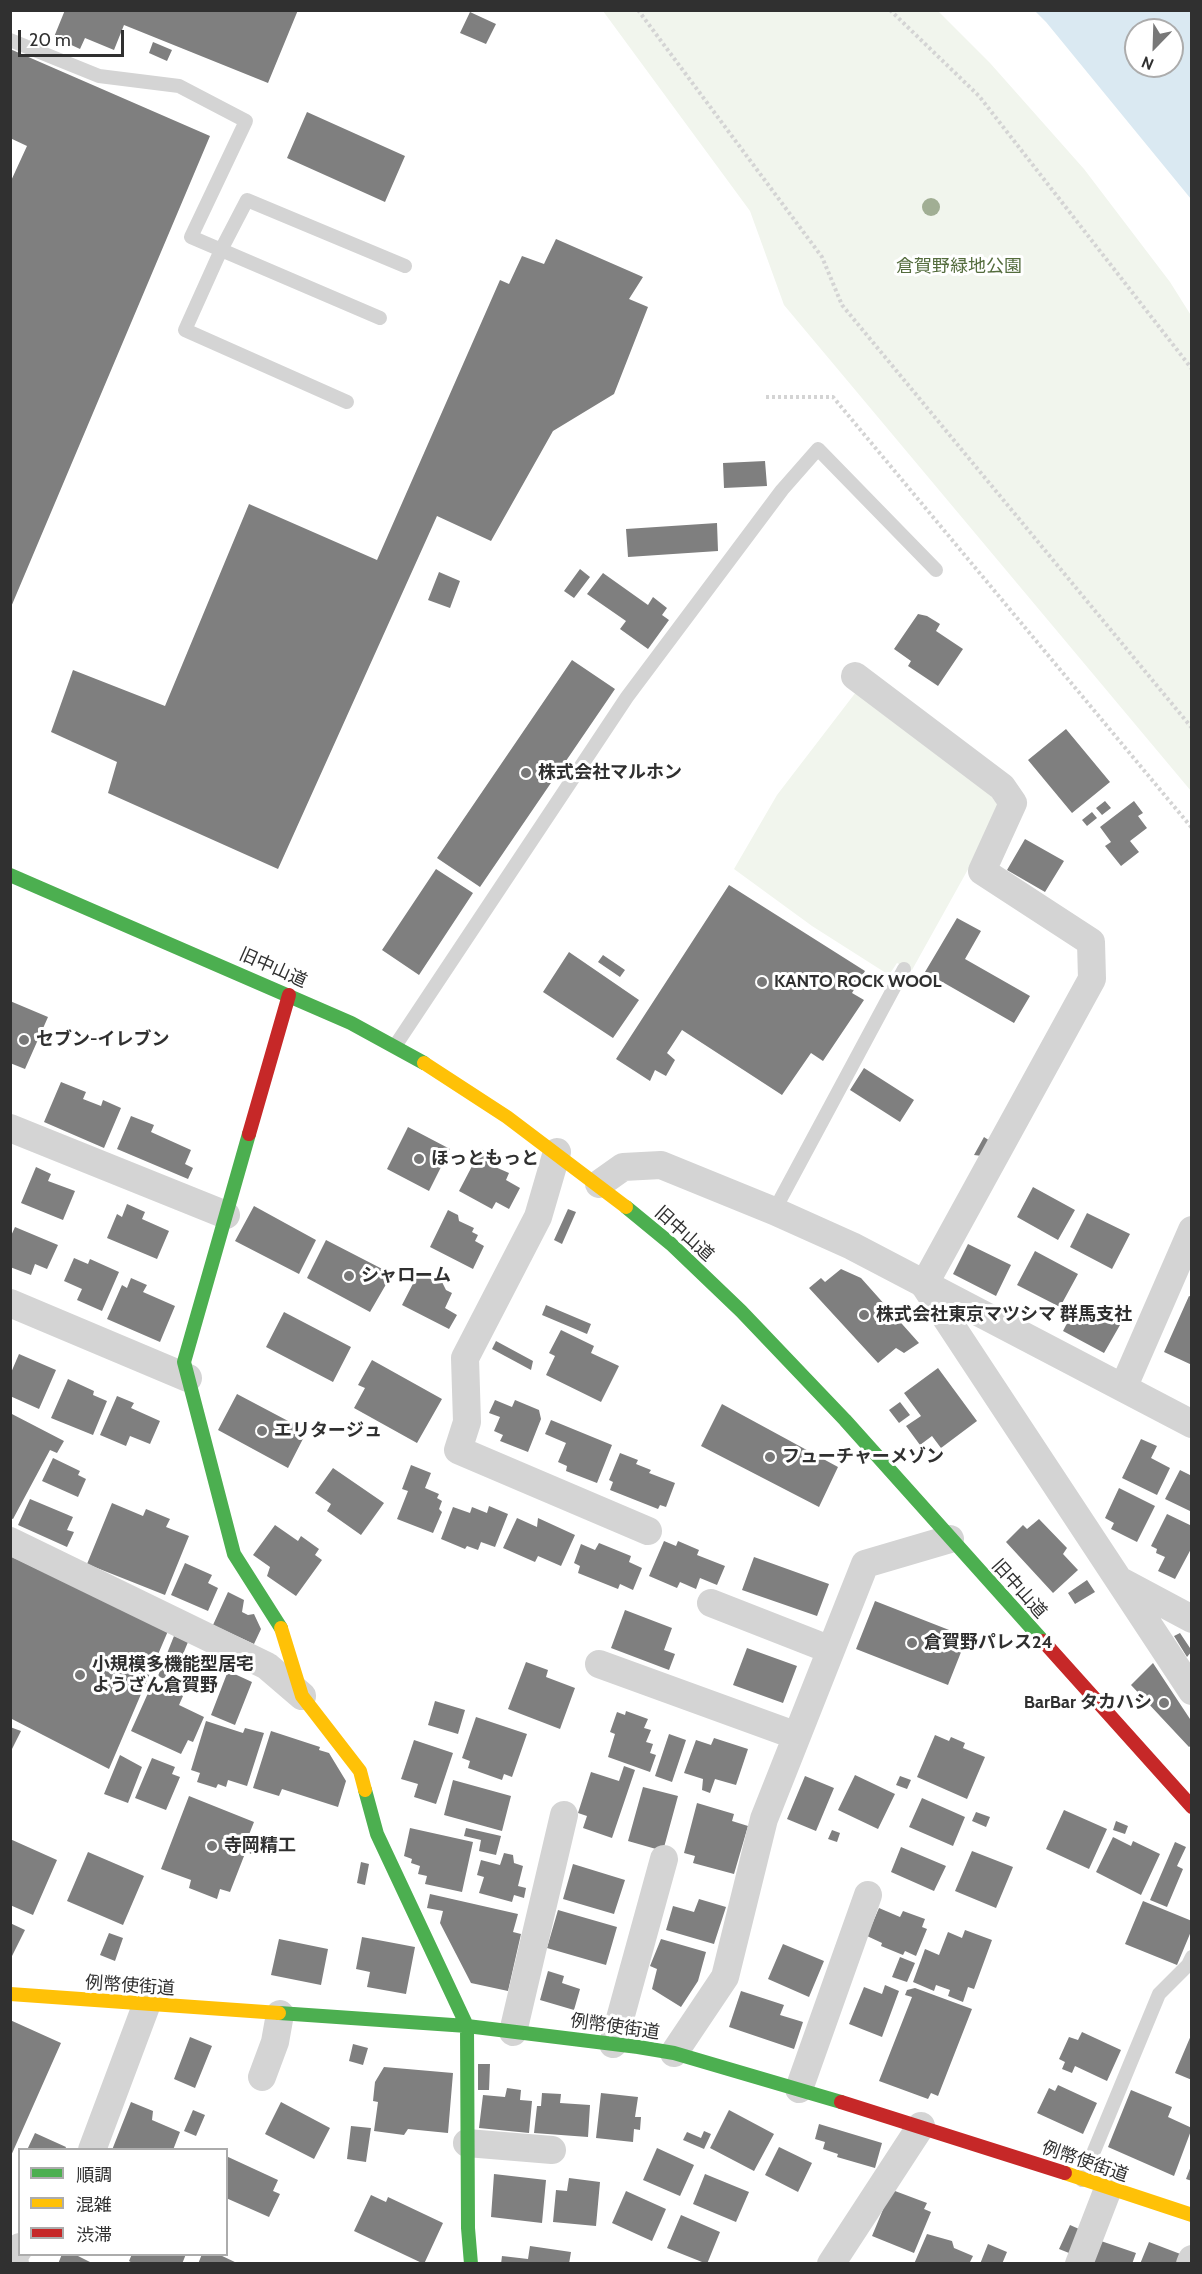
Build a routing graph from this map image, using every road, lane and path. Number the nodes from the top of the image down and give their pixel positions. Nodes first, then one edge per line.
1 (638, 10) edge
2 (891, 10) edge
3 (10, 40) edge
4 (220, 250) junction
5 (405, 266) dead end
6 (380, 318) dead end
7 (1191, 369) edge
8 (766, 397) dead end
9 (347, 402) dead end
10 (936, 570) dead end
11 (855, 676) dead end
12 (1191, 728) edge
13 (1191, 828) edge
14 (10, 875) edge
15 (904, 969) dead end
16 (289, 995) junction
17 (395, 1046) junction
18 (10, 1128) edge
19 (557, 1152) junction
20 (599, 1184) junction
21 (774, 1210) junction
22 (226, 1215) junction
23 (1191, 1230) edge
24 (924, 1285) junction
25 (10, 1303) edge
26 (188, 1378) junction
27 (1124, 1386) junction
28 (1191, 1424) edge
29 (648, 1531) dead end
30 (950, 1539) junction
31 (10, 1541) edge
32 (1115, 1578) junction
33 (711, 1603) dead end
34 (1191, 1620) edge
35 (831, 1650) junction
36 (599, 1664) dead end
37 (1191, 1691) edge
38 (302, 1696) junction
39 (797, 1736) junction
40 (1191, 1807) edge
41 (564, 1815) dead end
42 (664, 1859) dead end
43 (868, 1895) dead end
44 (1191, 1957) edge
45 (10, 1994) edge
46 (146, 2006) junction
47 (280, 2014) junction
48 (467, 2026) junction
49 (513, 2032) junction
50 (613, 2044) junction
51 (674, 2054) junction
52 (262, 2077) dead end
53 (799, 2088) junction
54 (921, 2126) junction
55 (467, 2143) junction
56 (93, 2148) edge
57 (552, 2150) dead end
58 (1095, 2185) junction
59 (1191, 2215) edge
60 (18, 2250) edge
61 (1191, 2259) edge
62 (15, 2264) edge
63 (471, 2264) edge
64 (831, 2264) edge
65 (1079, 2264) edge
66 (1190, 2264) edge

1 - 12 path
2 - 7 path
3 - 4 lane
4 - 5 lane
4 - 6 lane
4 - 9 lane
8 - 13 path
10 - 17 lane
11 - 24 street
14 - 16 main road, 旧中山道
15 - 21 lane
16 - 17 main road, 旧中山道
16 - 22 main road
17 - 19 main road, 旧中山道
18 - 22 street
19 - 20 main road, 旧中山道
19 - 29 street
20 - 21 street
20 - 30 main road, 旧中山道
21 - 24 street
22 - 26 main road
23 - 27 street
24 - 27 street
24 - 32 street
25 - 26 street
26 - 38 main road
27 - 28 street
30 - 35 street
30 - 40 main road, 旧中山道
31 - 38 street
32 - 34 street
32 - 37 street
33 - 35 street
35 - 39 street
36 - 39 street
38 - 48 main road
39 - 51 street
41 - 49 street
42 - 50 street
43 - 53 street
44 - 58 lane
45 - 46 main road, 例幣使街道
46 - 47 main road, 例幣使街道
46 - 56 street
47 - 48 main road, 例幣使街道
47 - 52 street
48 - 49 main road, 例幣使街道
48 - 55 main road
49 - 50 main road, 例幣使街道
50 - 51 main road, 例幣使街道
51 - 53 main road, 例幣使街道
53 - 54 main road, 例幣使街道
54 - 58 main road, 例幣使街道
54 - 64 street
55 - 57 street
55 - 63 main road
58 - 59 main road, 例幣使街道
58 - 65 street
60 - 62 street
61 - 66 street

